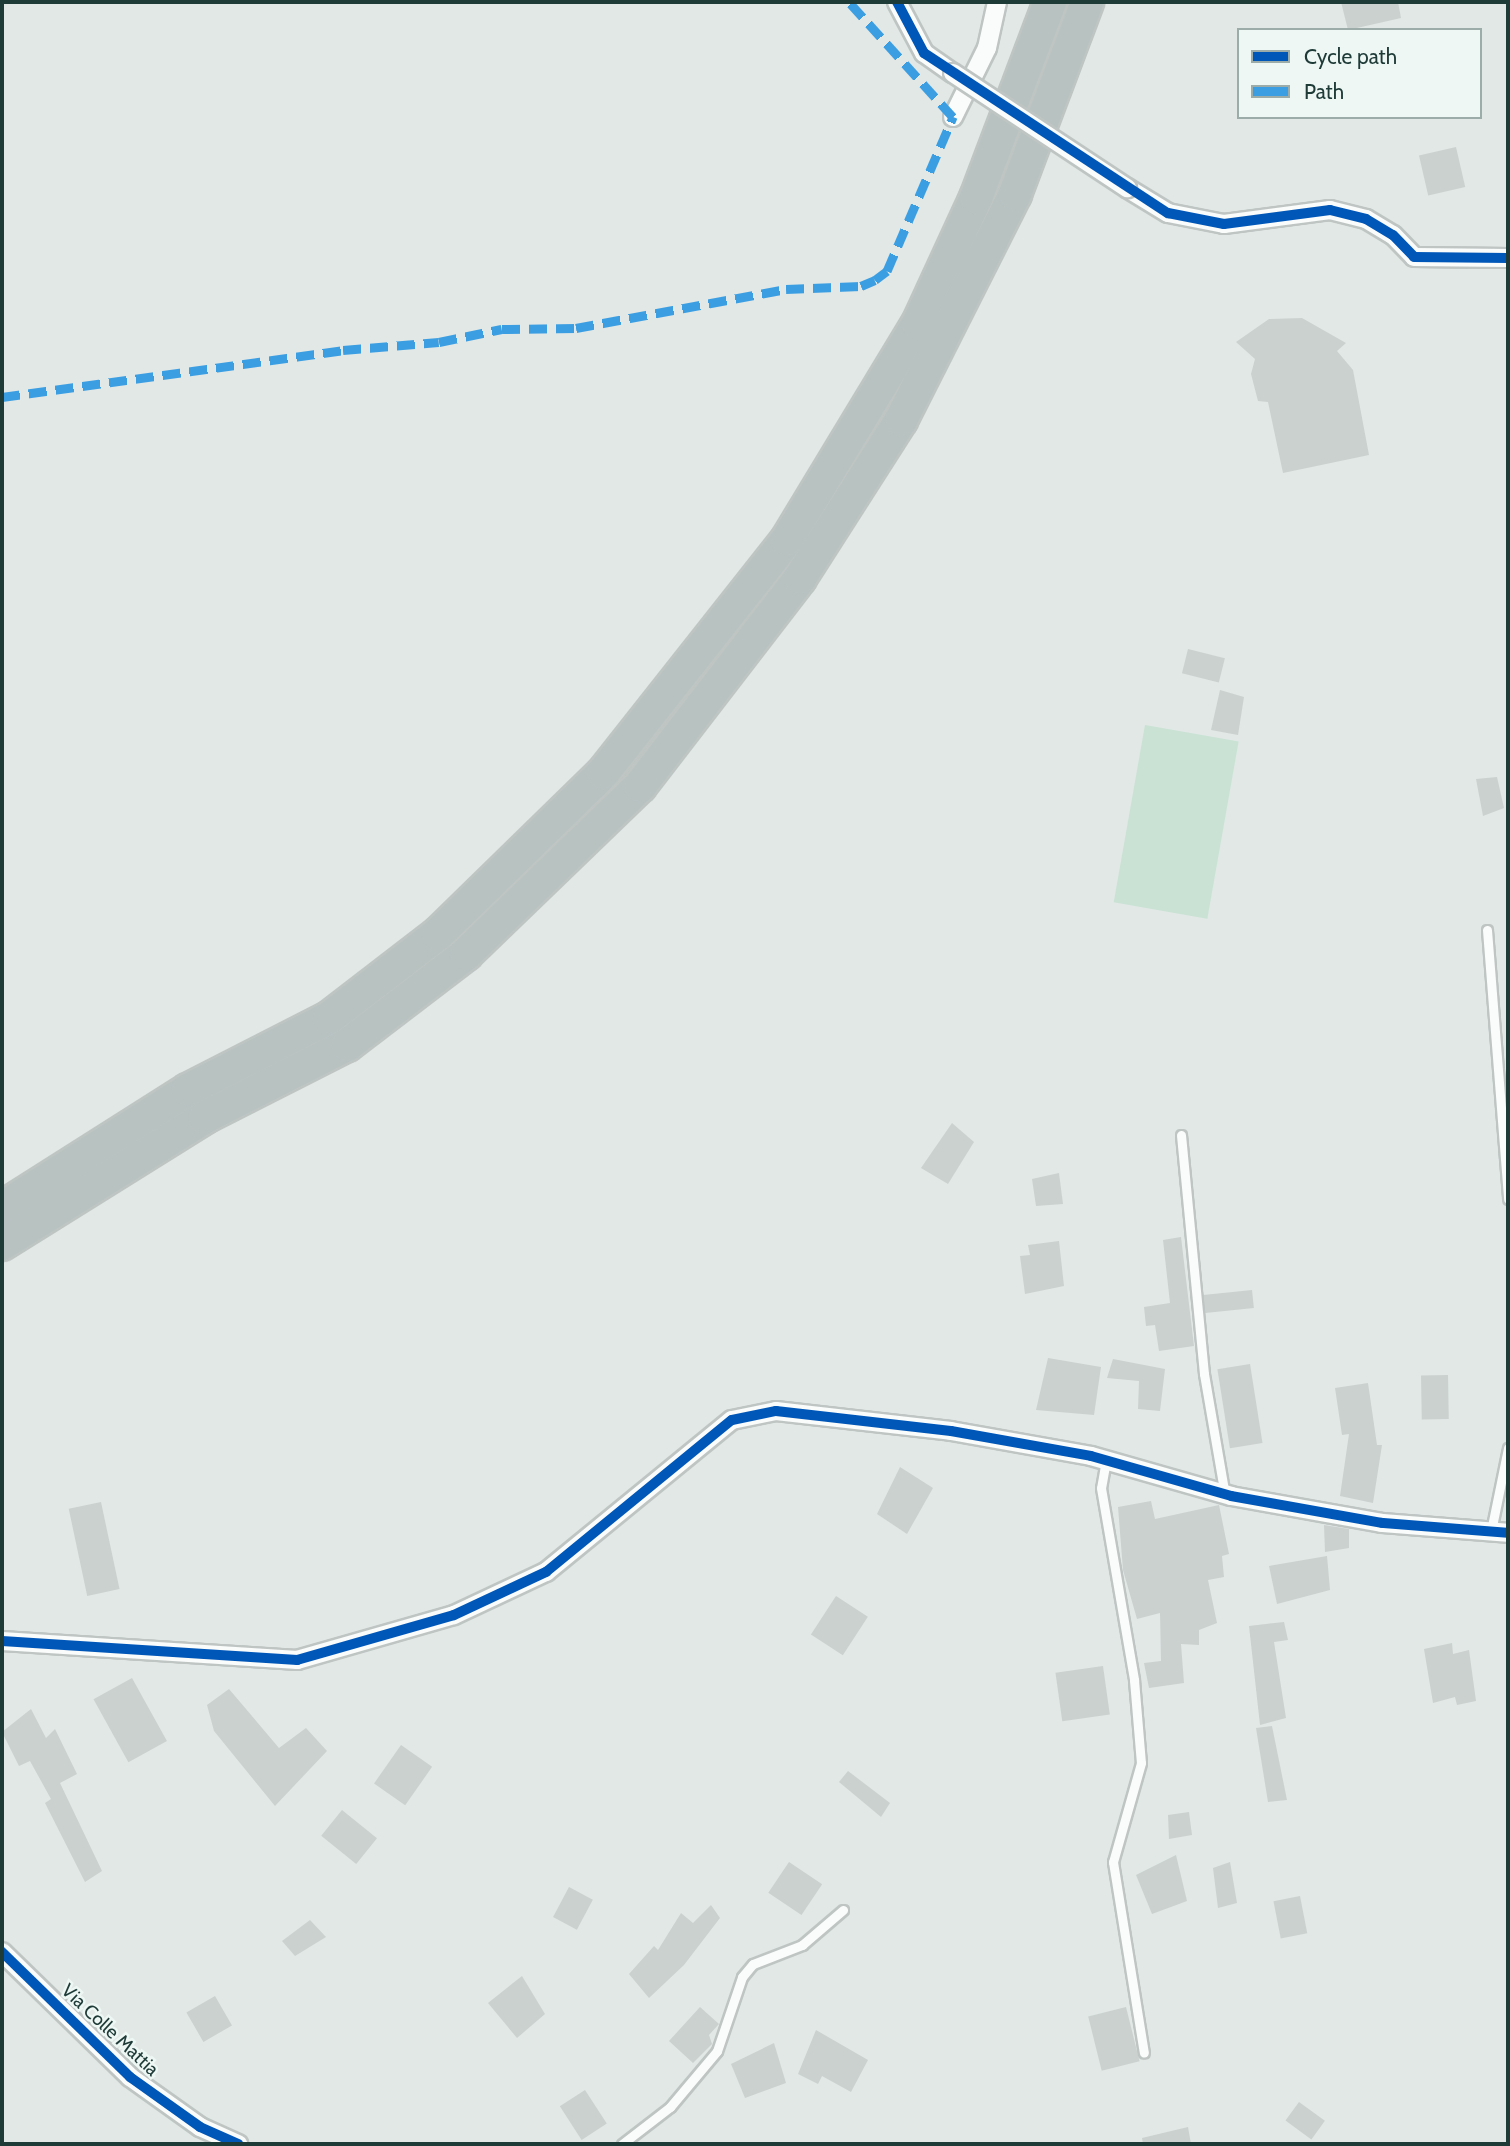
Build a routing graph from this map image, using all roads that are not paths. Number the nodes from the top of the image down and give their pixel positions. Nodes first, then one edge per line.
1 (897, 2) edge
2 (997, 2) edge
3 (1050, 2) edge
4 (1087, 2) edge
5 (953, 117) dead end
6 (1508, 258) edge
7 (1487, 930) dead end
8 (1181, 1135) dead end
9 (1508, 1199) edge
10 (2, 1208) edge
11 (2, 1244) edge
12 (1508, 1448) edge
13 (1105, 1460) junction
14 (1225, 1495) junction
15 (1499, 1532) edge
16 (2, 1641) edge
17 (844, 1910) dead end
18 (2, 1952) edge
19 (1144, 2053) dead end
20 (238, 2144) edge
21 (622, 2144) edge

1 - 6 street, bridge
2 - 5 street
3 - 10 highway
4 - 11 highway
7 - 9 lane
8 - 14 lane
12 - 15 lane
13 - 14 street
13 - 16 street
13 - 19 lane
14 - 15 street
17 - 21 lane
18 - 20 street, Via Colle Mattia

